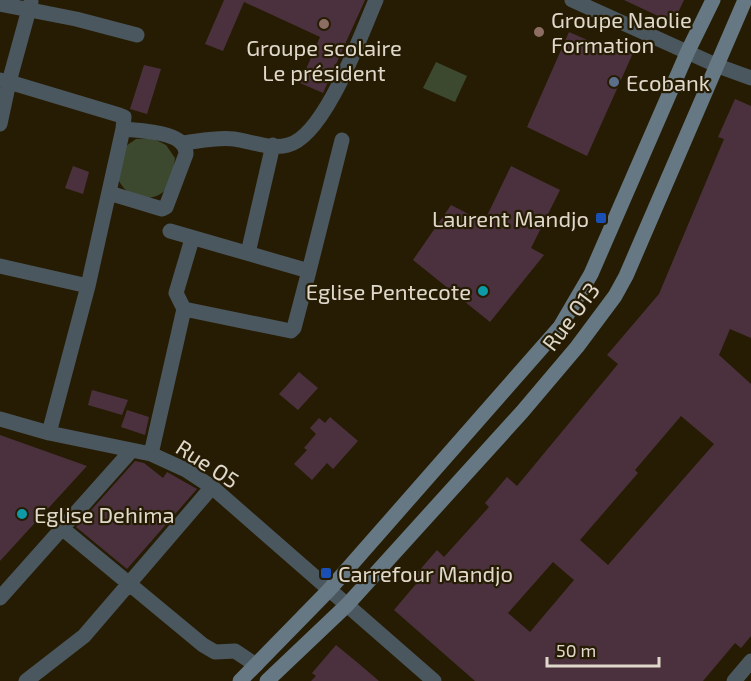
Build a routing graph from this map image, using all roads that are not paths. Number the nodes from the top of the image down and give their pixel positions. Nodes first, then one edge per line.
1 (376, 0) edge
2 (572, 0) edge
3 (712, 0) edge
4 (745, 0) edge
5 (0, 4) edge
6 (30, 5) edge
7 (137, 35) dead end
8 (688, 51) junction
9 (718, 66) junction
10 (751, 78) edge
11 (5, 81) edge
12 (0, 124) edge
13 (123, 129) junction
14 (342, 140) dead end
15 (183, 143) junction
16 (273, 146) junction
17 (109, 193) junction
18 (170, 231) dead end
19 (192, 239) junction
20 (248, 253) junction
21 (0, 266) edge
22 (309, 272) junction
23 (88, 286) junction
24 (184, 309) junction
25 (0, 419) edge
26 (49, 433) junction
27 (131, 451) junction
28 (151, 454) junction
29 (212, 487) junction
30 (63, 530) junction
31 (128, 584) junction
32 (329, 590) junction
33 (0, 598) edge
34 (347, 605) junction
35 (751, 661) edge
36 (256, 665) junction
37 (26, 681) edge
38 (240, 681) edge
39 (267, 681) edge
40 (434, 681) edge
41 (734, 681) edge

1 - 16 street
2 - 8 street
3 - 8 main road, Rue O13
4 - 9 main road, Rue O13
5 - 6 street
6 - 7 street
6 - 11 street
8 - 9 street
8 - 32 main road, Rue O13
9 - 10 street
9 - 34 main road, Rue O13
11 - 12 street
11 - 13 street
13 - 15 street
13 - 17 street
14 - 22 street
15 - 16 street
15 - 17 street
16 - 20 street
17 - 23 street
18 - 19 street
19 - 20 street
19 - 24 street
20 - 22 street
21 - 23 street
22 - 24 street
23 - 26 street
24 - 28 street
25 - 26 street, Rue O5
26 - 27 street, Rue O5
27 - 28 street, Rue O5
27 - 30 street
28 - 29 street, Rue O5
29 - 31 street
29 - 32 street, Rue O5
30 - 31 street
30 - 33 street
31 - 36 street
31 - 37 street
32 - 34 street, Rue O5
32 - 36 main road, Rue O13
34 - 39 main road, Rue O13
34 - 40 street, Rue O5
35 - 41 street
36 - 38 main road, Rue O13

